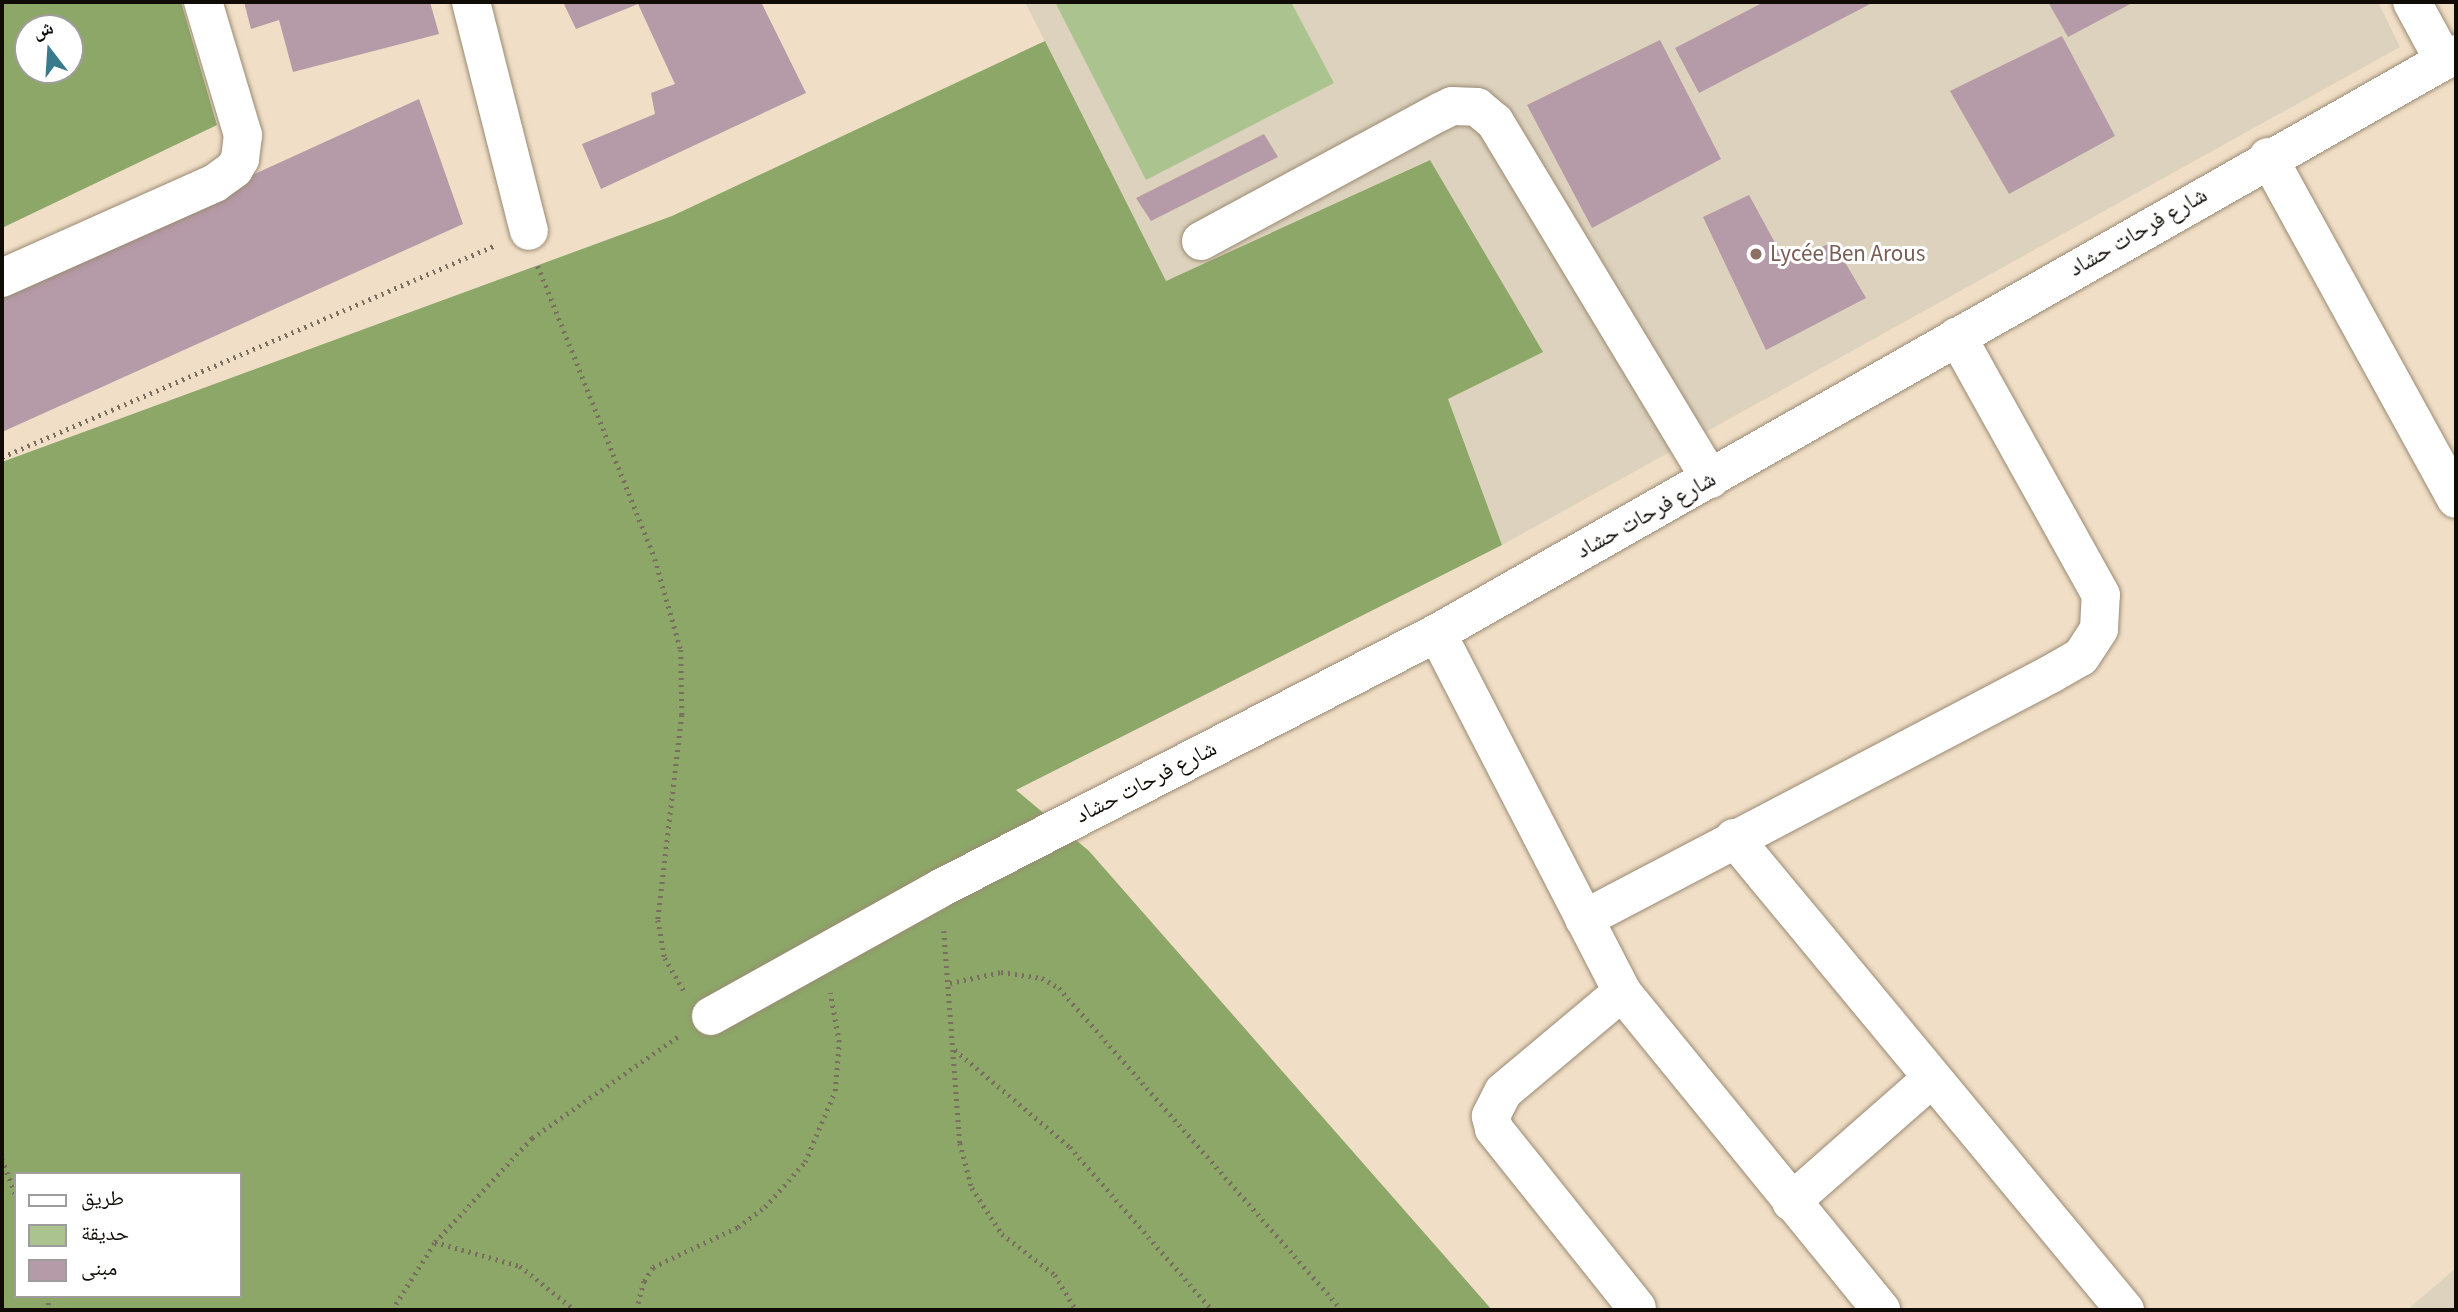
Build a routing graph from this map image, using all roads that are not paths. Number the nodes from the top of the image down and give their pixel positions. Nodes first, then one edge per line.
1 (203, 2) edge
2 (471, 2) edge
3 (2412, 2) edge
4 (2450, 57) edge
5 (2268, 158) junction
6 (528, 231) road end
7 (1201, 241) dead end
8 (2, 278) edge
9 (1957, 336) junction
10 (1710, 479) junction
11 (2456, 499) edge
12 (1437, 633) junction
13 (1734, 838) junction
14 (1584, 919) junction
15 (1622, 992) junction
16 (711, 1016) road end
17 (1931, 1079) junction
18 (1791, 1202) junction
19 (1868, 1306) edge
20 (1637, 1308) dead end
21 (2125, 1310) edge

1 - 8 street
2 - 6 street
3 - 4 street
4 - 5 street, شارع فرحات حشاد
5 - 9 street, شارع فرحات حشاد
5 - 11 street
7 - 10 street
9 - 10 street, شارع فرحات حشاد
9 - 13 street
10 - 12 street, شارع فرحات حشاد
12 - 14 street
12 - 16 street, شارع فرحات حشاد
13 - 14 street
13 - 17 street
14 - 15 street
15 - 18 street
15 - 20 street
17 - 18 street
17 - 21 street
18 - 19 street

